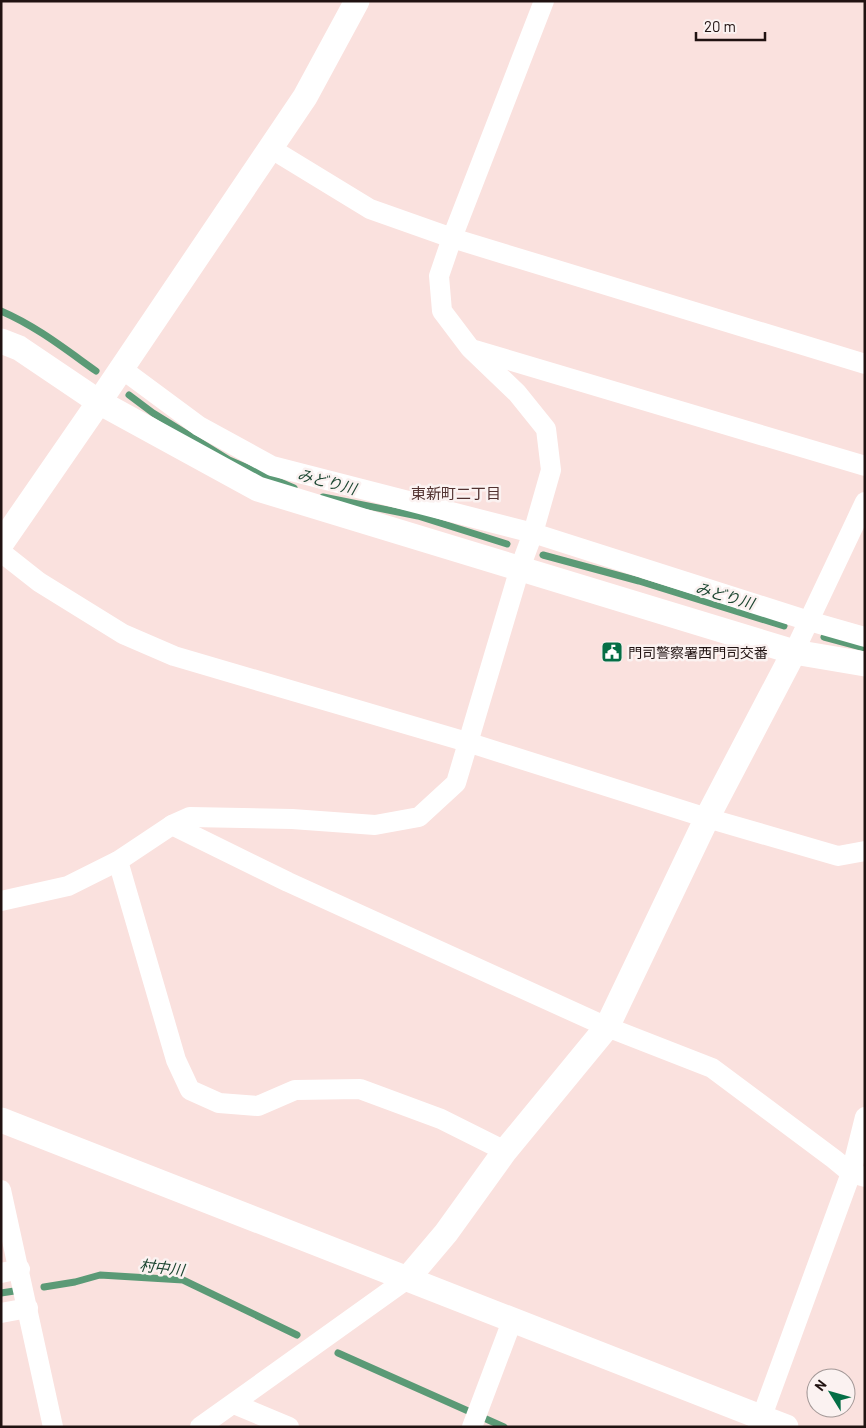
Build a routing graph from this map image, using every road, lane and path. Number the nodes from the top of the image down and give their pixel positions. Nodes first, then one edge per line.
1 (357, 1) edge
2 (544, 1) edge
3 (270, 148) junction
4 (452, 238) junction
5 (1, 341) edge
6 (470, 348) junction
7 (865, 364) edge
8 (122, 369) junction
9 (99, 402) junction
10 (865, 466) edge
11 (865, 502) edge
12 (533, 533) junction
13 (1, 544) edge
14 (1, 552) edge
15 (520, 568) junction
16 (809, 621) junction
17 (865, 637) edge
18 (794, 652) junction
19 (865, 664) edge
20 (467, 742) junction
21 (707, 818) junction
22 (172, 825) junction
23 (865, 851) edge
24 (118, 861) junction
25 (1, 901) edge
26 (607, 1027) junction
27 (865, 1117) edge
28 (1, 1120) edge
29 (861, 1150) edge
30 (505, 1151) junction
31 (858, 1175) edge
32 (1, 1190) edge
33 (10, 1271) edge
34 (406, 1279) junction
35 (28, 1308) junction
36 (1, 1313) edge
37 (512, 1321) junction
38 (234, 1404) junction
39 (761, 1422) edge
40 (53, 1427) edge
41 (200, 1427) edge
42 (289, 1427) edge
43 (472, 1427) edge
44 (786, 1427) edge

1 - 3 street
2 - 4 street
3 - 4 street
3 - 8 street
4 - 6 street
4 - 7 street
5 - 9 street
6 - 10 street
6 - 12 street
8 - 9 street
8 - 12 street
9 - 13 street
9 - 15 street
11 - 16 street
12 - 15 street
12 - 16 street
14 - 20 street
15 - 18 street
15 - 20 street
16 - 17 street
16 - 18 street
18 - 19 street
18 - 21 street
20 - 21 street
20 - 22 street
21 - 23 street
21 - 26 street
22 - 24 street
22 - 26 street
24 - 25 street
24 - 30 street
26 - 30 street
26 - 31 street
27 - 29 street
28 - 34 street
29 - 31 street
30 - 34 street
31 - 39 street
32 - 33 street
33 - 35 street
34 - 37 street
34 - 38 street
35 - 36 street
35 - 40 street
37 - 39 street
37 - 43 street
38 - 41 street
38 - 42 street
39 - 44 street

